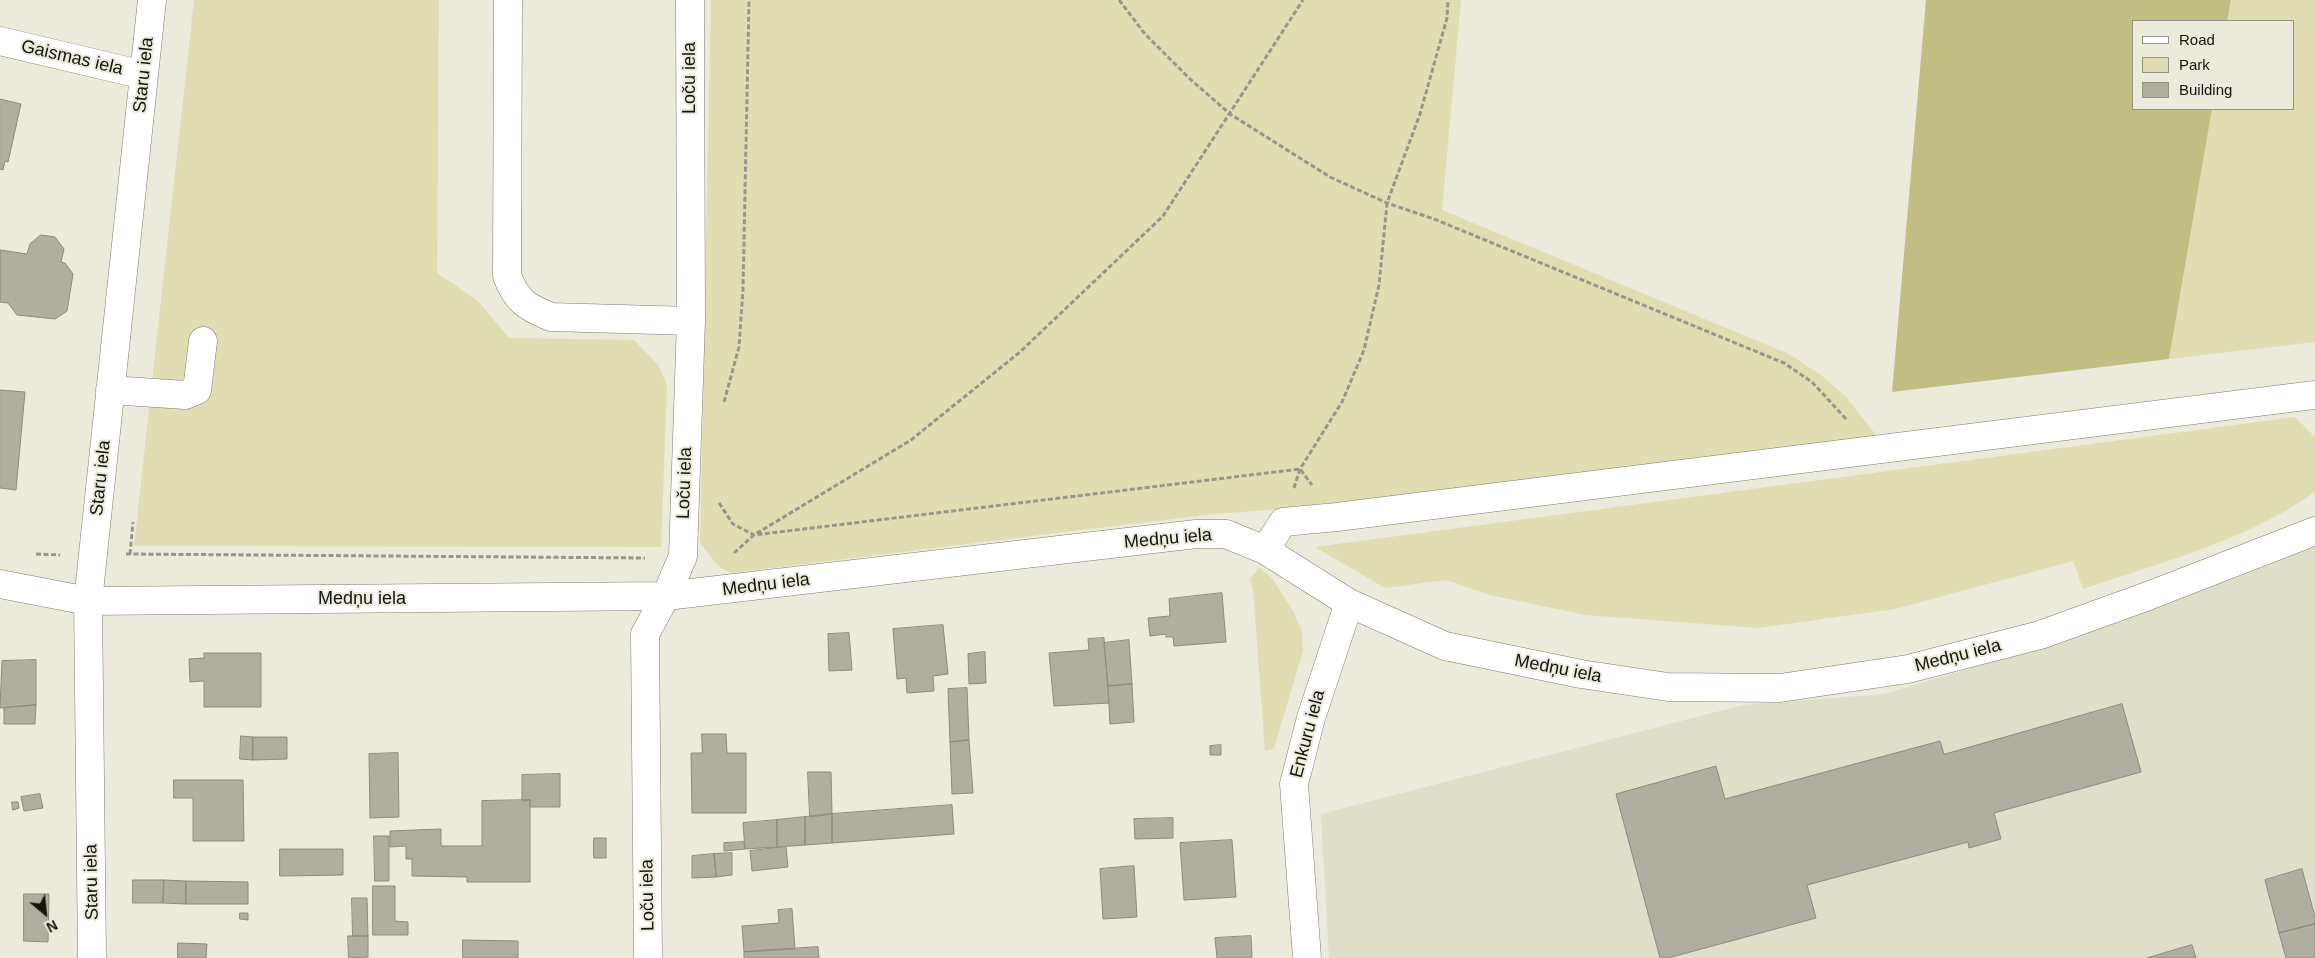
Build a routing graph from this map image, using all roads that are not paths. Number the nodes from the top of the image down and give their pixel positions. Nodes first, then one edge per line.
1 (152, 0) edge
2 (508, 0) edge
3 (690, 0) edge
4 (0, 41) edge
5 (144, 75) junction
6 (691, 321) junction
7 (203, 341) dead end
8 (110, 390) junction
9 (2315, 395) edge
10 (2315, 531) edge
11 (1265, 550) junction
12 (0, 584) edge
13 (666, 596) junction
14 (88, 600) junction
15 (1349, 603) junction
16 (92, 958) edge
17 (648, 958) edge
18 (1307, 958) edge

1 - 5 street, Staru iela
2 - 6 street
3 - 6 street, Loču iela
4 - 5 street, Gaismas iela
5 - 8 street, Staru iela
6 - 13 street, Loču iela
7 - 8 street
8 - 14 street, Staru iela
9 - 11 street
10 - 15 street, Medņu iela
11 - 13 street, Medņu iela
11 - 15 street, Medņu iela
12 - 14 street, Medņu iela
13 - 14 street, Medņu iela
13 - 17 street, Loču iela
14 - 16 street, Staru iela
15 - 18 street, Enkuru iela

